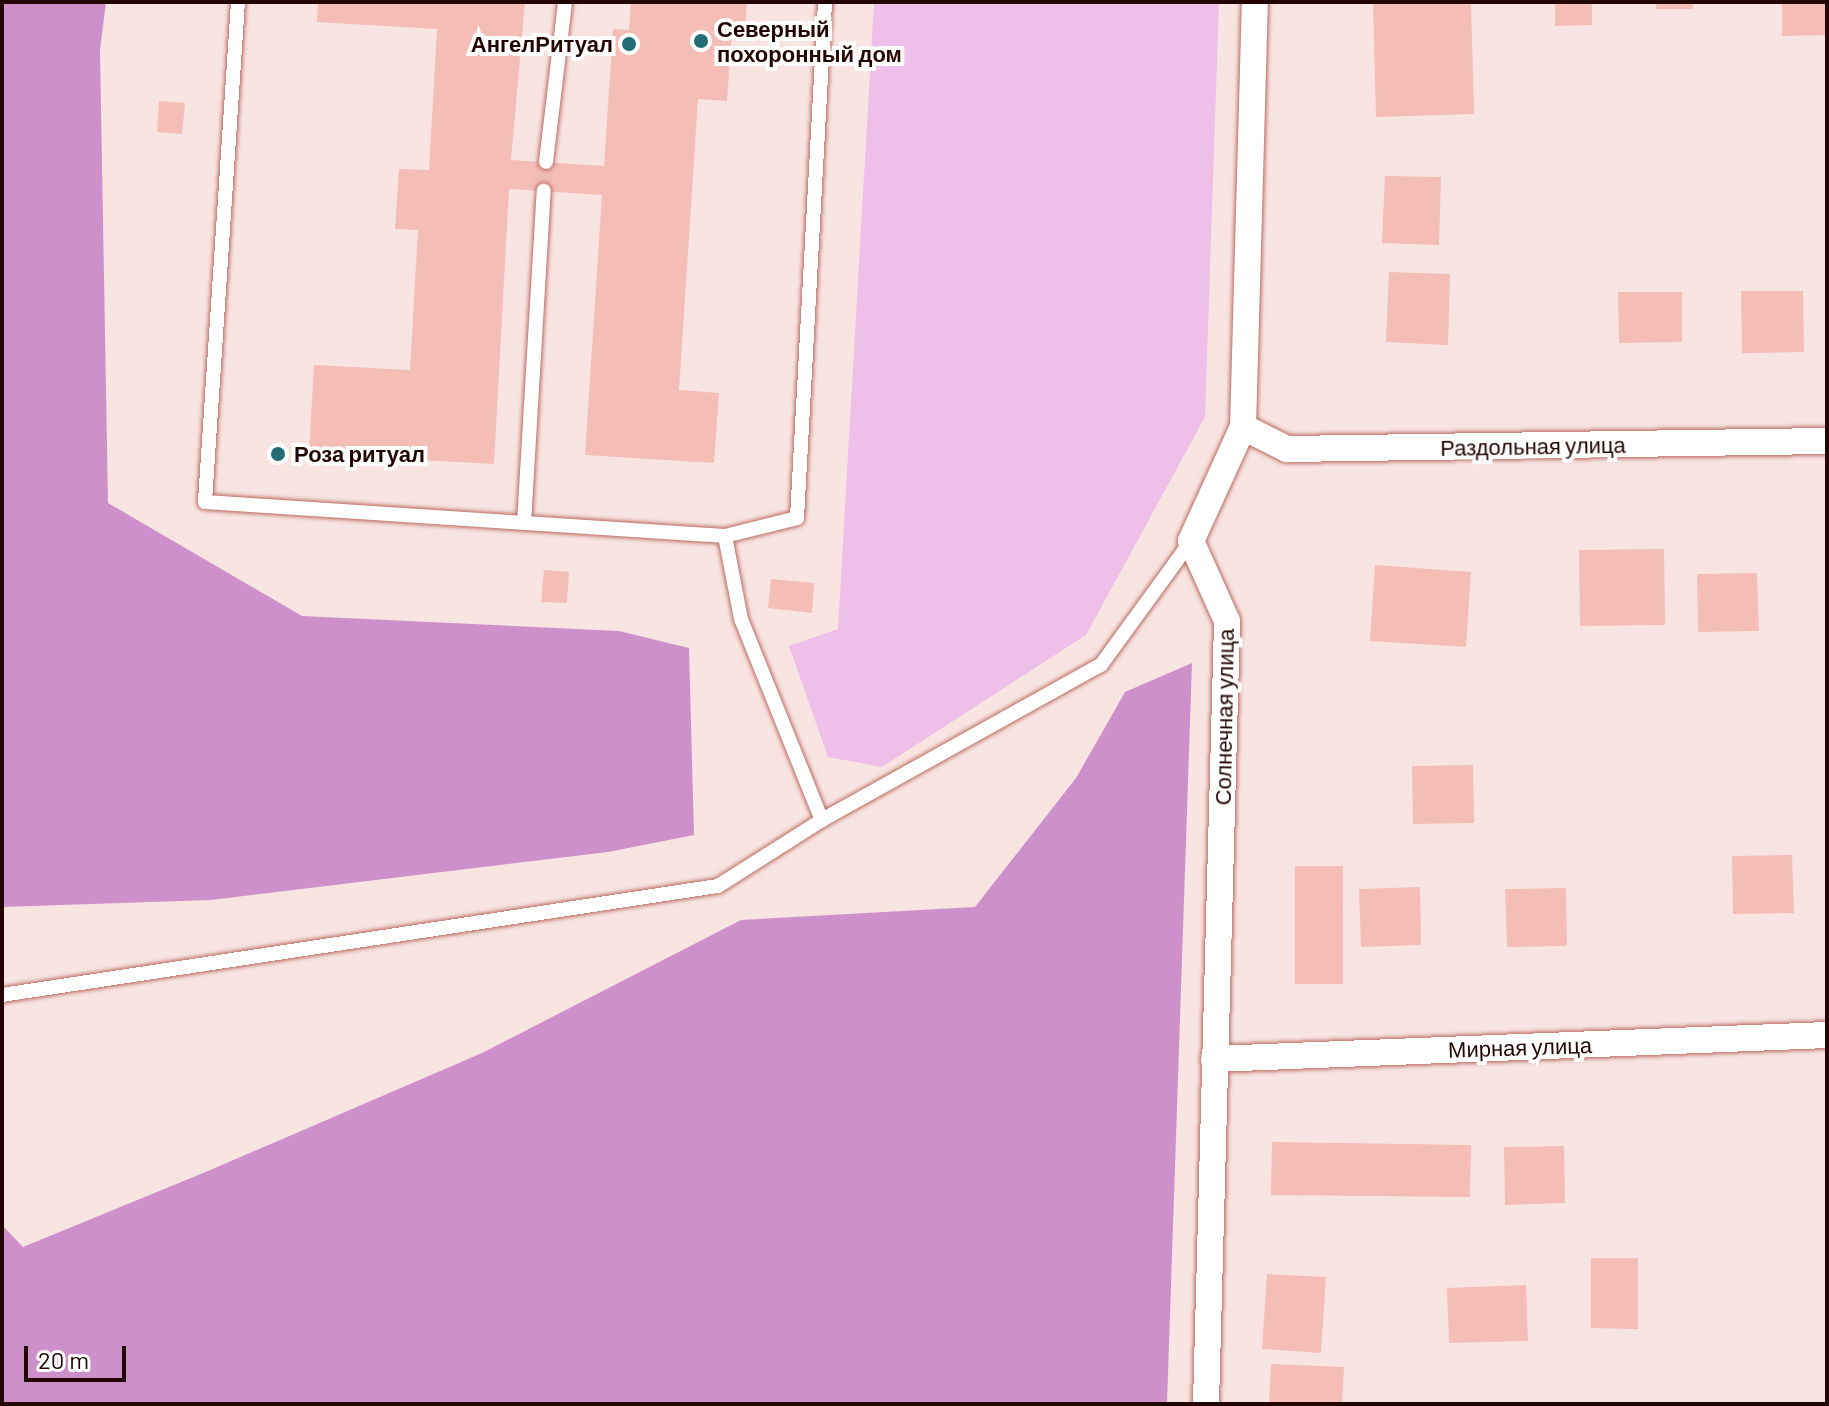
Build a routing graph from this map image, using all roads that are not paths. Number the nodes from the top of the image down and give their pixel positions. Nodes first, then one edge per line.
1 (238, 2) edge
2 (565, 2) edge
3 (825, 2) edge
4 (1255, 2) edge
5 (546, 162) dead end
6 (544, 191) dead end
7 (1243, 427) junction
8 (1827, 441) edge
9 (524, 523) junction
10 (725, 536) junction
11 (1191, 541) junction
12 (822, 820) junction
13 (2, 995) edge
14 (1827, 1035) edge
15 (1214, 1059) junction
16 (1206, 1404) edge

1 - 9 lane
2 - 5 lane
3 - 10 lane
4 - 7 street
6 - 9 lane
7 - 8 street, Раздольная улица
7 - 11 street
9 - 10 lane
10 - 12 lane
11 - 12 lane
11 - 15 street, Солнечная улица
12 - 13 lane
14 - 15 street, Мирная улица
15 - 16 street, Солнечная улица

